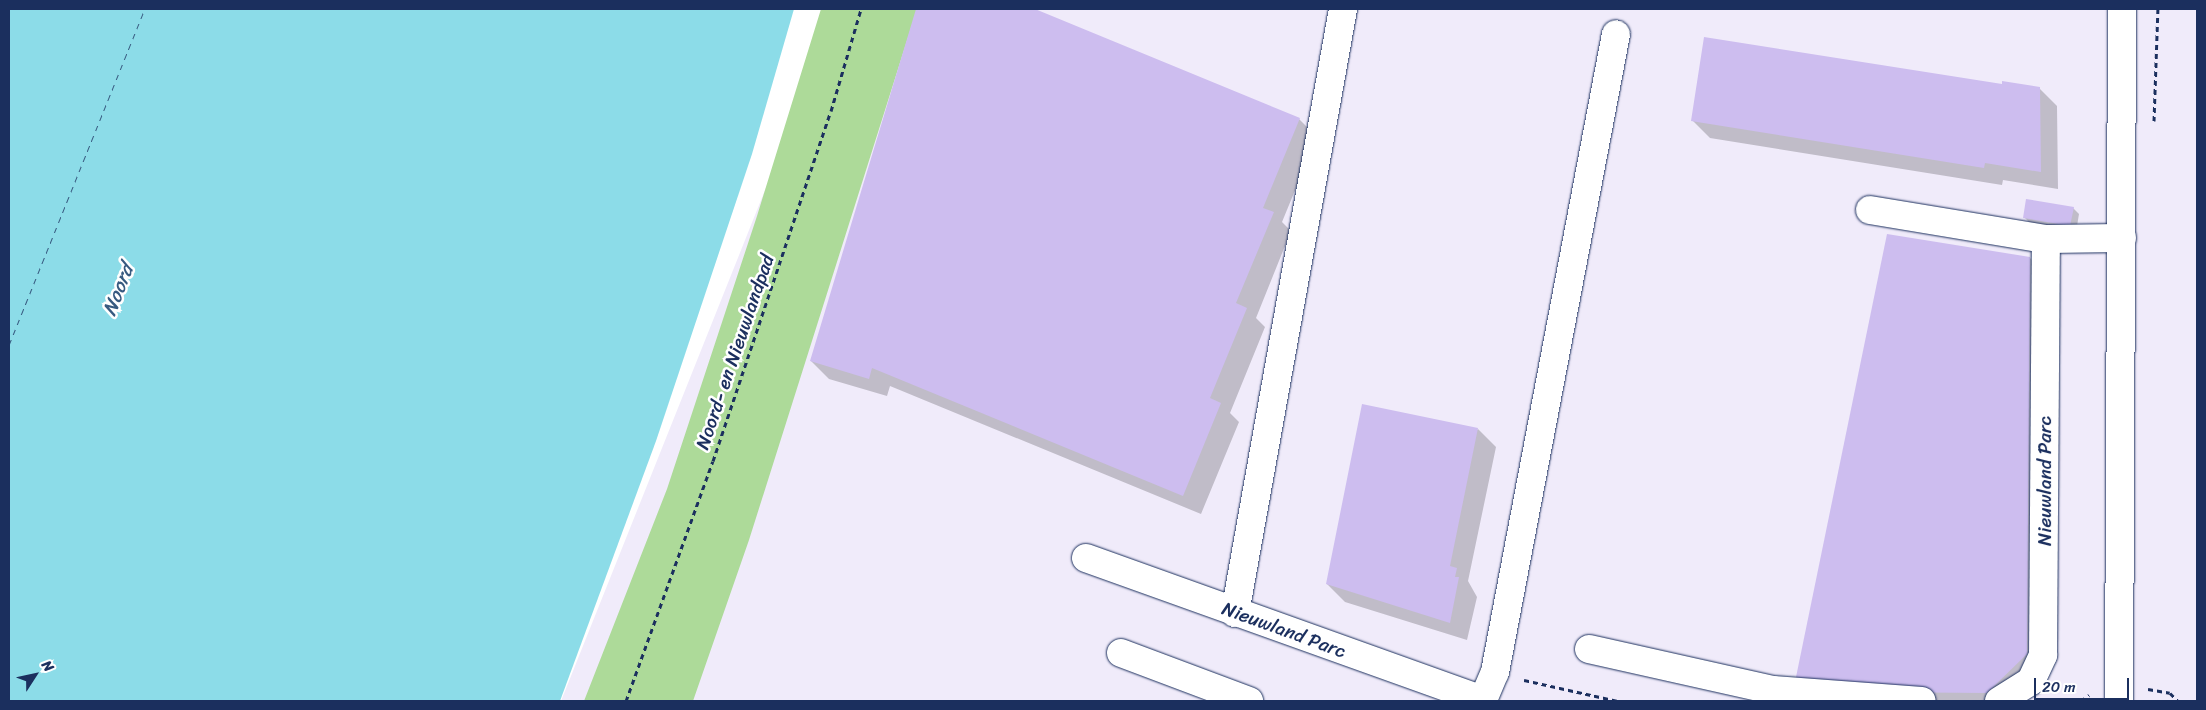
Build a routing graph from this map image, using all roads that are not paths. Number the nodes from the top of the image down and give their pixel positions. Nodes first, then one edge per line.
1 (1343, 9) edge
2 (2122, 9) edge
3 (1616, 34) dead end
4 (1870, 210) dead end
5 (2122, 238) junction
6 (2046, 239) junction
7 (1086, 558) dead end
8 (1235, 612) junction
9 (1589, 649) dead end
10 (1120, 653) dead end
11 (1772, 696) edge
12 (1249, 701) edge
13 (1484, 701) edge
14 (1922, 701) edge
15 (1999, 701) edge
16 (2120, 701) edge

1 - 8 street
2 - 5 street
3 - 13 street
4 - 6 street
5 - 6 street
5 - 16 street
6 - 15 street, Nieuwland Parc
7 - 8 street, Nieuwland Parc
8 - 13 street, Nieuwland Parc
9 - 11 street
10 - 12 street
11 - 14 street

